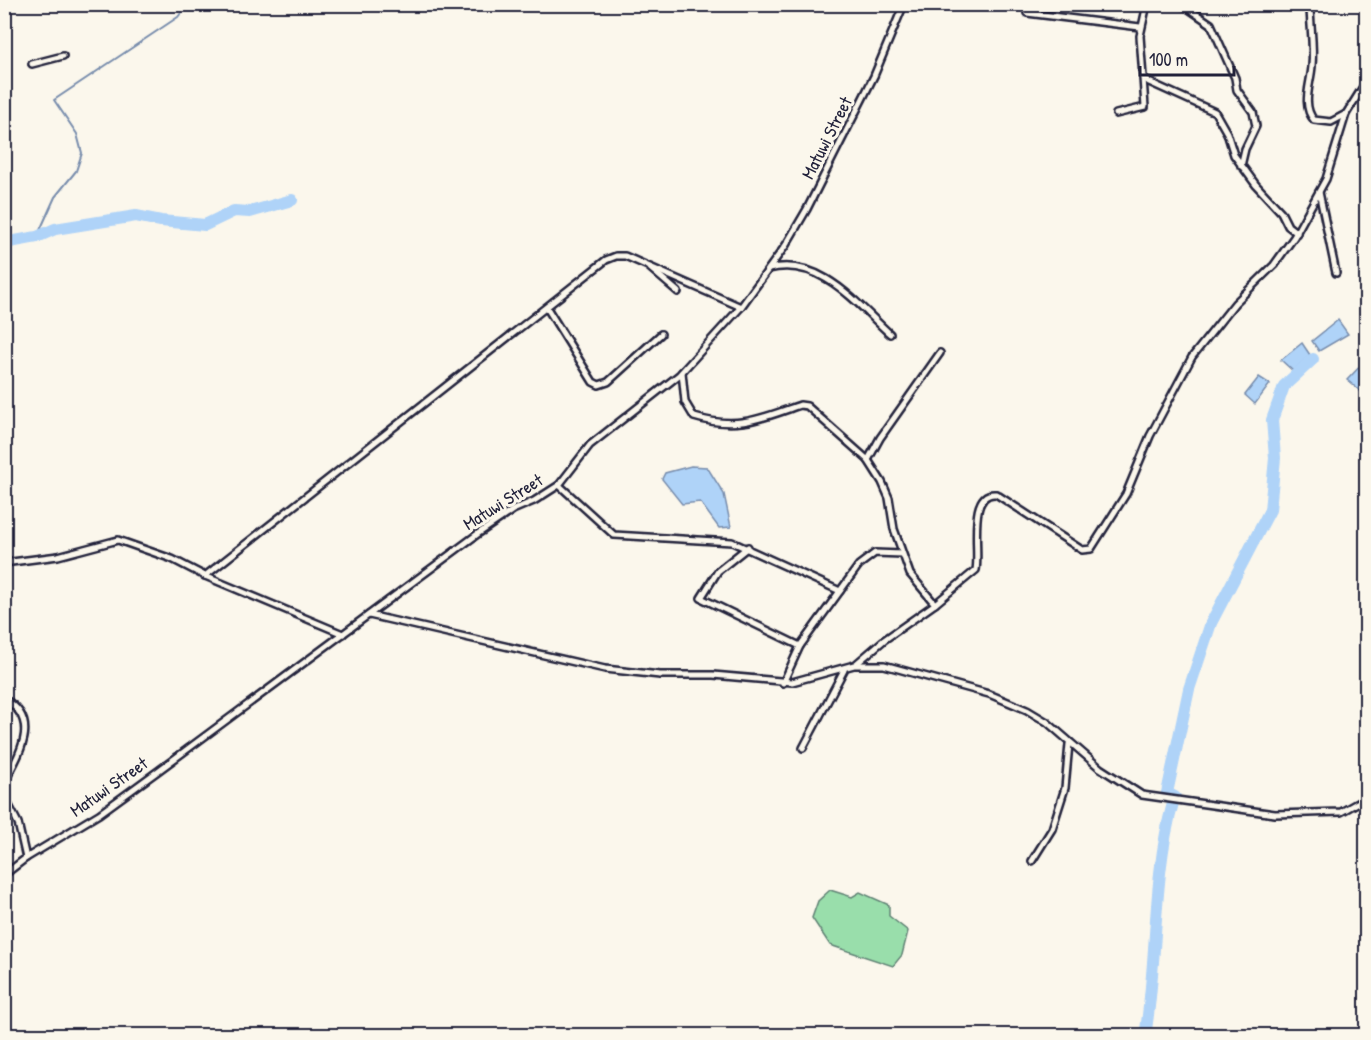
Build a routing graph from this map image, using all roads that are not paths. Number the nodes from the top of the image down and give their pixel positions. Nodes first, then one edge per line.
1 (904, 4) edge
2 (1148, 4) edge
3 (1178, 4) edge
4 (1197, 4) edge
5 (1310, 4) edge
6 (1189, 9) junction
7 (1027, 13) dead end
8 (1140, 27) junction
9 (63, 56) dead end
10 (32, 64) dead end
11 (1143, 76) junction
12 (1366, 82) edge
13 (1116, 114) dead end
14 (1346, 114) junction
15 (1241, 166) junction
16 (1319, 192) junction
17 (1297, 233) junction
18 (645, 264) junction
19 (769, 269) junction
20 (1336, 273) dead end
21 (678, 292) dead end
22 (741, 307) junction
23 (547, 308) junction
24 (661, 334) dead end
25 (890, 334) dead end
26 (940, 353) dead end
27 (682, 372) junction
28 (868, 460) junction
29 (559, 485) junction
30 (748, 547) junction
31 (902, 554) junction
32 (4, 563) edge
33 (205, 576) junction
34 (840, 591) junction
35 (935, 604) junction
36 (369, 615) junction
37 (343, 634) junction
38 (800, 646) junction
39 (854, 665) junction
40 (844, 670) junction
41 (783, 683) junction
42 (4, 699) edge
43 (1070, 744) junction
44 (803, 748) dead end
45 (4, 783) edge
46 (4, 796) edge
47 (1366, 796) edge
48 (26, 858) junction
49 (1032, 861) dead end
50 (4, 875) edge

1 - 19 street, Matuwi Street
2 - 8 street
3 - 6 street
4 - 6 street
5 - 14 street
6 - 15 street
7 - 8 street
8 - 11 street
9 - 10 street
11 - 13 street
11 - 15 street
12 - 14 street
14 - 16 street
15 - 17 street
16 - 17 street
16 - 20 street
17 - 35 street
18 - 21 street
18 - 22 street
18 - 23 street
19 - 22 street, Matuwi Street
19 - 25 street
22 - 27 street, Matuwi Street
23 - 24 street
23 - 33 street
26 - 28 street
27 - 28 street
27 - 29 street, Matuwi Street
28 - 31 street
29 - 30 street
29 - 36 street, Matuwi Street
30 - 34 street
30 - 38 street
31 - 34 street
31 - 35 street
32 - 33 street
33 - 37 street
34 - 38 street
35 - 39 street
36 - 37 street, Matuwi Street
36 - 41 street
37 - 48 street, Matuwi Street
38 - 41 street
39 - 40 street
39 - 43 street
40 - 41 street
40 - 44 street
42 - 45 street
43 - 47 street
43 - 49 street
46 - 48 street
48 - 50 street, Matuwi Street

